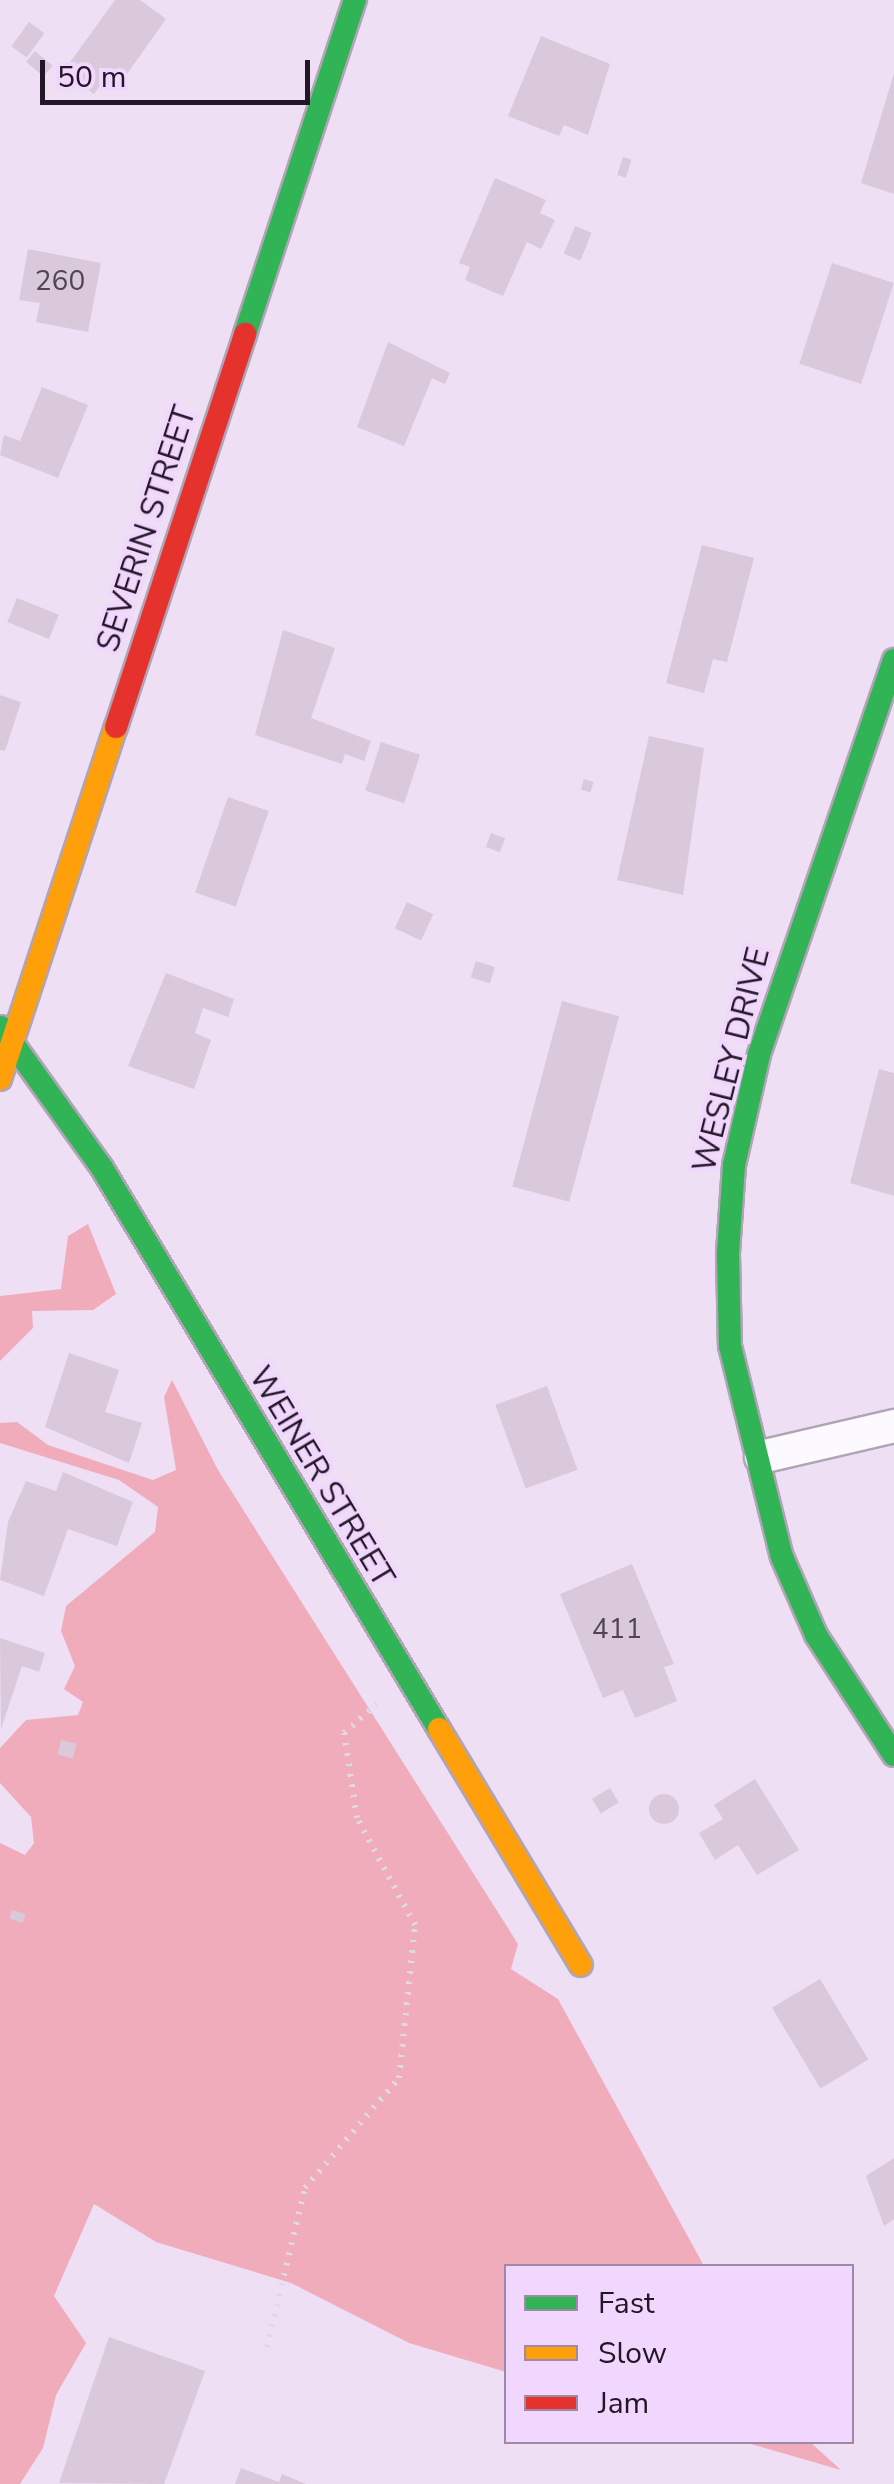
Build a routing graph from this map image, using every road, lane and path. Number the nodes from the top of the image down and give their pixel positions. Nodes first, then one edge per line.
1 (355, 0) edge
2 (894, 660) edge
3 (6, 1034) edge
4 (0, 1079) edge
5 (894, 1426) edge
6 (762, 1458) junction
7 (405, 1680) junction
8 (894, 1756) edge
9 (580, 1965) dead end
10 (268, 2347) dead end

1 - 3 street, SEVERIN STREET
2 - 6 street, WESLEY DRIVE
3 - 4 street, SEVERIN STREET
3 - 7 street, WEINER STREET
5 - 6 street
6 - 8 street, WESLEY DRIVE
7 - 9 street, WEINER STREET
7 - 10 path

